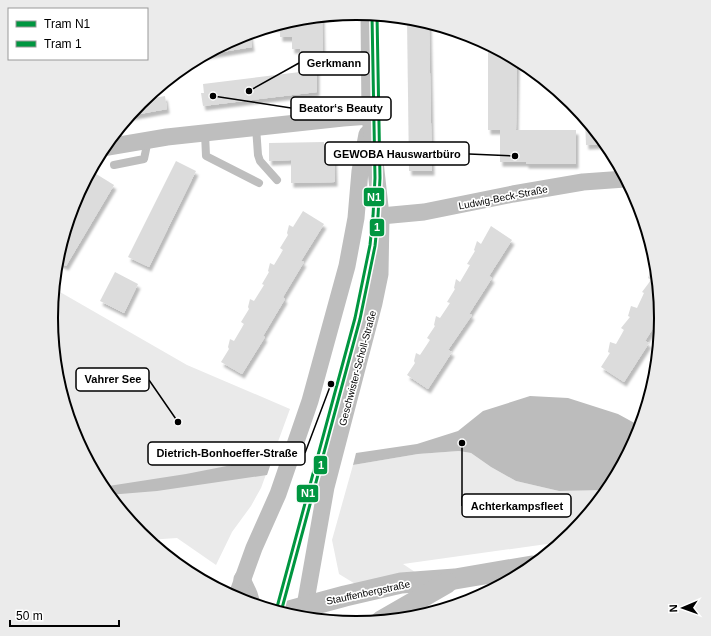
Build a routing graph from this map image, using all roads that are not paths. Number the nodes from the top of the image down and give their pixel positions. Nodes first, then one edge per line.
1 (368, 21) edge
2 (370, 116) junction
3 (256, 128) junction
4 (205, 133) junction
5 (148, 140) junction
6 (112, 146) edge
7 (114, 165) dead end
8 (620, 179) edge
9 (277, 180) dead end
10 (259, 183) dead end
11 (381, 216) junction
12 (517, 569) edge
13 (242, 579) junction
14 (455, 579) junction
15 (238, 592) edge
16 (250, 596) edge
17 (306, 611) edge
18 (304, 612) edge
19 (394, 613) edge

1 - 2 street, Geschwister-Scholl-Straße
2 - 3 street
2 - 11 street, Geschwister-Scholl-Straße
2 - 13 street, Geschwister-Scholl-Straße
3 - 4 street
3 - 9 lane
4 - 5 street
4 - 10 lane
5 - 6 street
5 - 7 lane
8 - 11 street, Ludwig-Beck-Straße
11 - 18 street, Geschwister-Scholl-Straße
12 - 14 street, Stauffenbergstraße
13 - 15 street, Geschwister-Scholl-Straße
13 - 16 street
14 - 17 street, Stauffenbergstraße
14 - 19 street, Stauffenbergstraße

